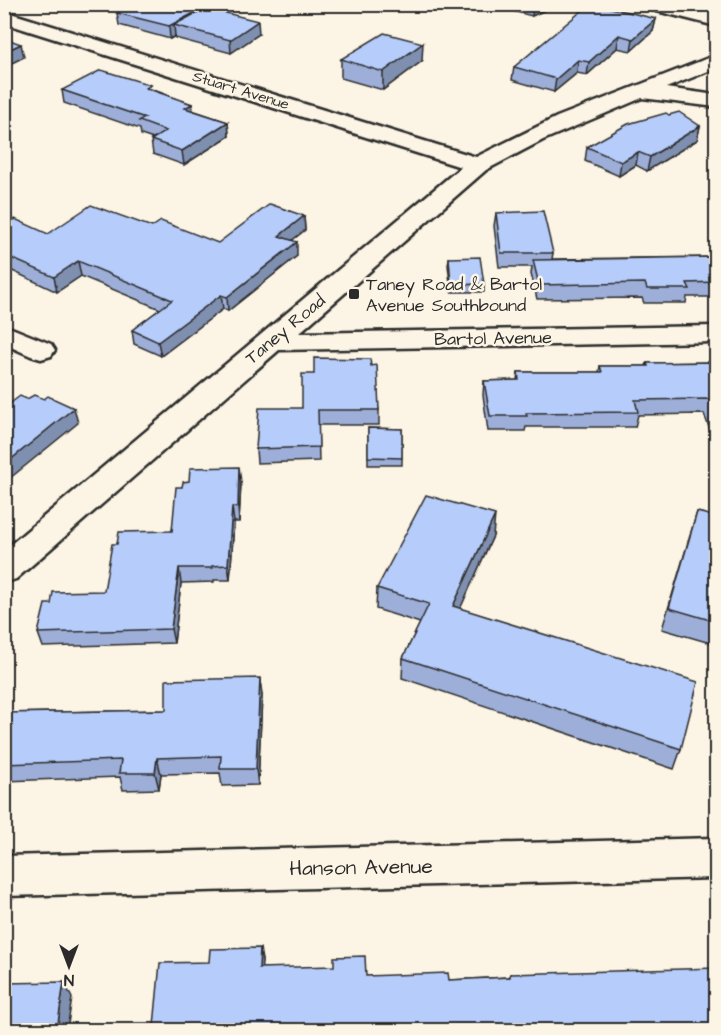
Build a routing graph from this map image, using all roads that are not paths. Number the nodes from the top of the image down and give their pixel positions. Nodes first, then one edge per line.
1 (652, 4) edge
2 (4, 17) edge
3 (717, 20) edge
4 (717, 61) edge
5 (641, 92) junction
6 (717, 101) edge
7 (478, 165) junction
8 (4, 333) edge
9 (717, 334) edge
10 (269, 342) junction
11 (41, 350) dead end
12 (4, 570) edge
13 (717, 858) edge
14 (4, 876) edge

1 - 3 street
2 - 7 street, Stuart Avenue
4 - 5 street, Taney Road
5 - 6 street
5 - 7 street, Taney Road
7 - 10 street, Taney Road
8 - 11 street
9 - 10 street, Bartol Avenue
10 - 12 street, Taney Road
13 - 14 street, Hanson Avenue

